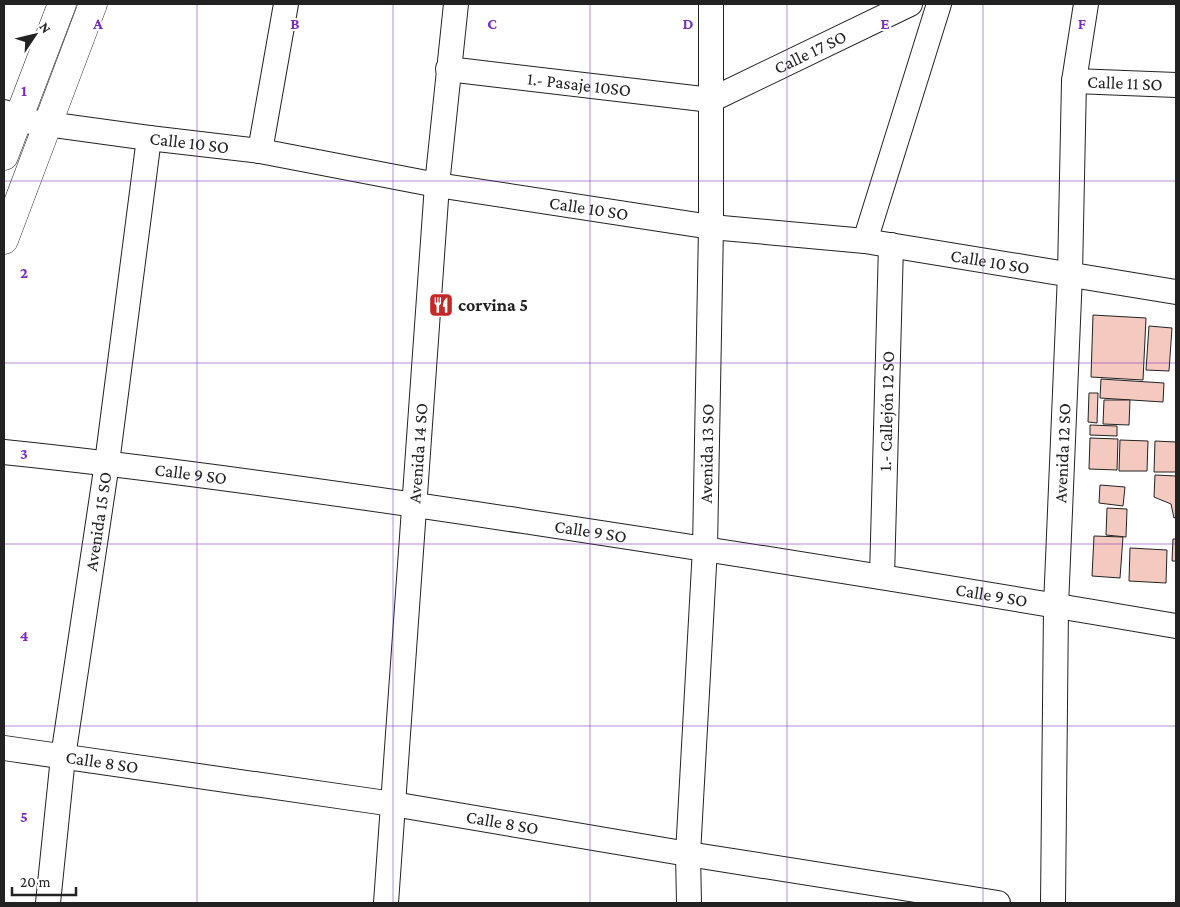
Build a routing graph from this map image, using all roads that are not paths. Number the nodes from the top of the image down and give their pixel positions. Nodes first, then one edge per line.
1 (62, 4) edge
2 (93, 4) edge
3 (286, 4) edge
4 (456, 4) edge
5 (711, 4) edge
6 (910, 4) edge
7 (939, 4) edge
8 (1086, 4) edge
9 (448, 69) junction
10 (1074, 81) junction
11 (1176, 85) edge
12 (711, 100) junction
13 (11, 116) edge
14 (48, 124) junction
15 (149, 138) junction
16 (260, 151) junction
17 (4, 156) edge
18 (437, 185) junction
19 (711, 227) junction
20 (4, 240) edge
21 (865, 241) junction
22 (891, 245) junction
23 (1070, 274) junction
24 (1176, 292) edge
25 (4, 452) edge
26 (107, 463) junction
27 (415, 504) junction
28 (705, 548) junction
29 (882, 577) junction
30 (1056, 606) junction
31 (1176, 626) edge
32 (4, 748) edge
33 (62, 756) junction
34 (393, 804) junction
35 (688, 854) junction
36 (48, 903) edge
37 (386, 903) edge
38 (690, 903) edge
39 (998, 903) edge
40 (1053, 903) edge

1 - 13 main road
2 - 14 main road
3 - 16 street
4 - 9 street, Avenida 14 SO
5 - 12 street, Avenida 13 SO
6 - 12 street, Calle 17 SO
7 - 21 street
8 - 10 street, Avenida 12 SO
9 - 12 street, 1.- Pasaje 10SO
9 - 18 street, Avenida 14 SO
10 - 11 street, Calle 11 SO
10 - 23 street, Avenida 12 SO
12 - 19 street, Avenida 13 SO
13 - 14 street, Calle 10 SO
13 - 17 main road
14 - 15 street, Calle 10 SO
14 - 20 main road
15 - 16 street, Calle 10 SO
15 - 26 street, Avenida 15 SO
16 - 18 street, Calle 10 SO
18 - 19 street, Calle 10 SO
18 - 27 street, Avenida 14 SO
19 - 21 street, Calle 10 SO
19 - 28 street, Avenida 13 SO
21 - 22 street, Calle 10 SO
22 - 23 street, Calle 10 SO
22 - 29 street, 1.- Callejón 12 SO
23 - 24 street, Calle 10 SO
23 - 30 street, Avenida 12 SO
25 - 26 street, Calle 9 SO
26 - 27 street, Calle 9 SO
26 - 33 street, Avenida 15 SO
27 - 28 street, Calle 9 SO
27 - 34 street, Avenida 14 SO
28 - 29 street, Calle 9 SO
28 - 35 street, Avenida 13 SO
29 - 30 street, Calle 9 SO
30 - 31 street, Calle 9 SO
30 - 40 street, Avenida 12 SO
32 - 33 street, Calle 8 SO
33 - 34 street, Calle 8 SO
33 - 36 street, Avenida 15 SO
34 - 35 street, Calle 8 SO
34 - 37 street, Avenida 14 SO
35 - 38 street, Avenida 13 SO
35 - 39 street, Calle 8 SO

